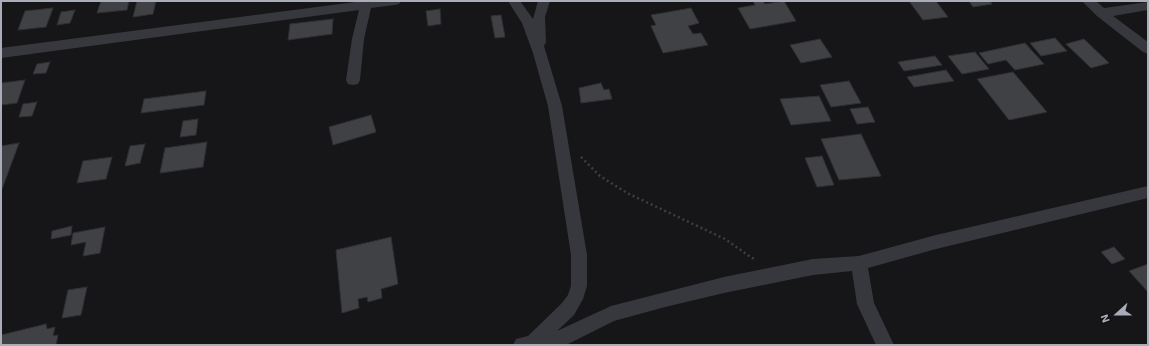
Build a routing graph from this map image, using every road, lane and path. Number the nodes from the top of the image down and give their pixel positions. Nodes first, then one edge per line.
1 (395, 1) edge
2 (514, 1) edge
3 (544, 1) edge
4 (1088, 1) edge
5 (363, 4) edge
6 (1148, 6) edge
7 (1101, 13) junction
8 (1148, 49) edge
9 (1, 53) edge
10 (540, 53) junction
11 (353, 80) dead end
12 (577, 153) dead end
13 (1148, 192) edge
14 (760, 259) dead end
15 (859, 263) junction
16 (527, 345) edge
17 (885, 345) edge

1 - 5 street
2 - 10 street
3 - 10 street
4 - 7 street
5 - 9 street
5 - 11 street
6 - 7 street
7 - 8 street
10 - 16 street
12 - 14 path
13 - 15 street
15 - 16 street
15 - 17 street

